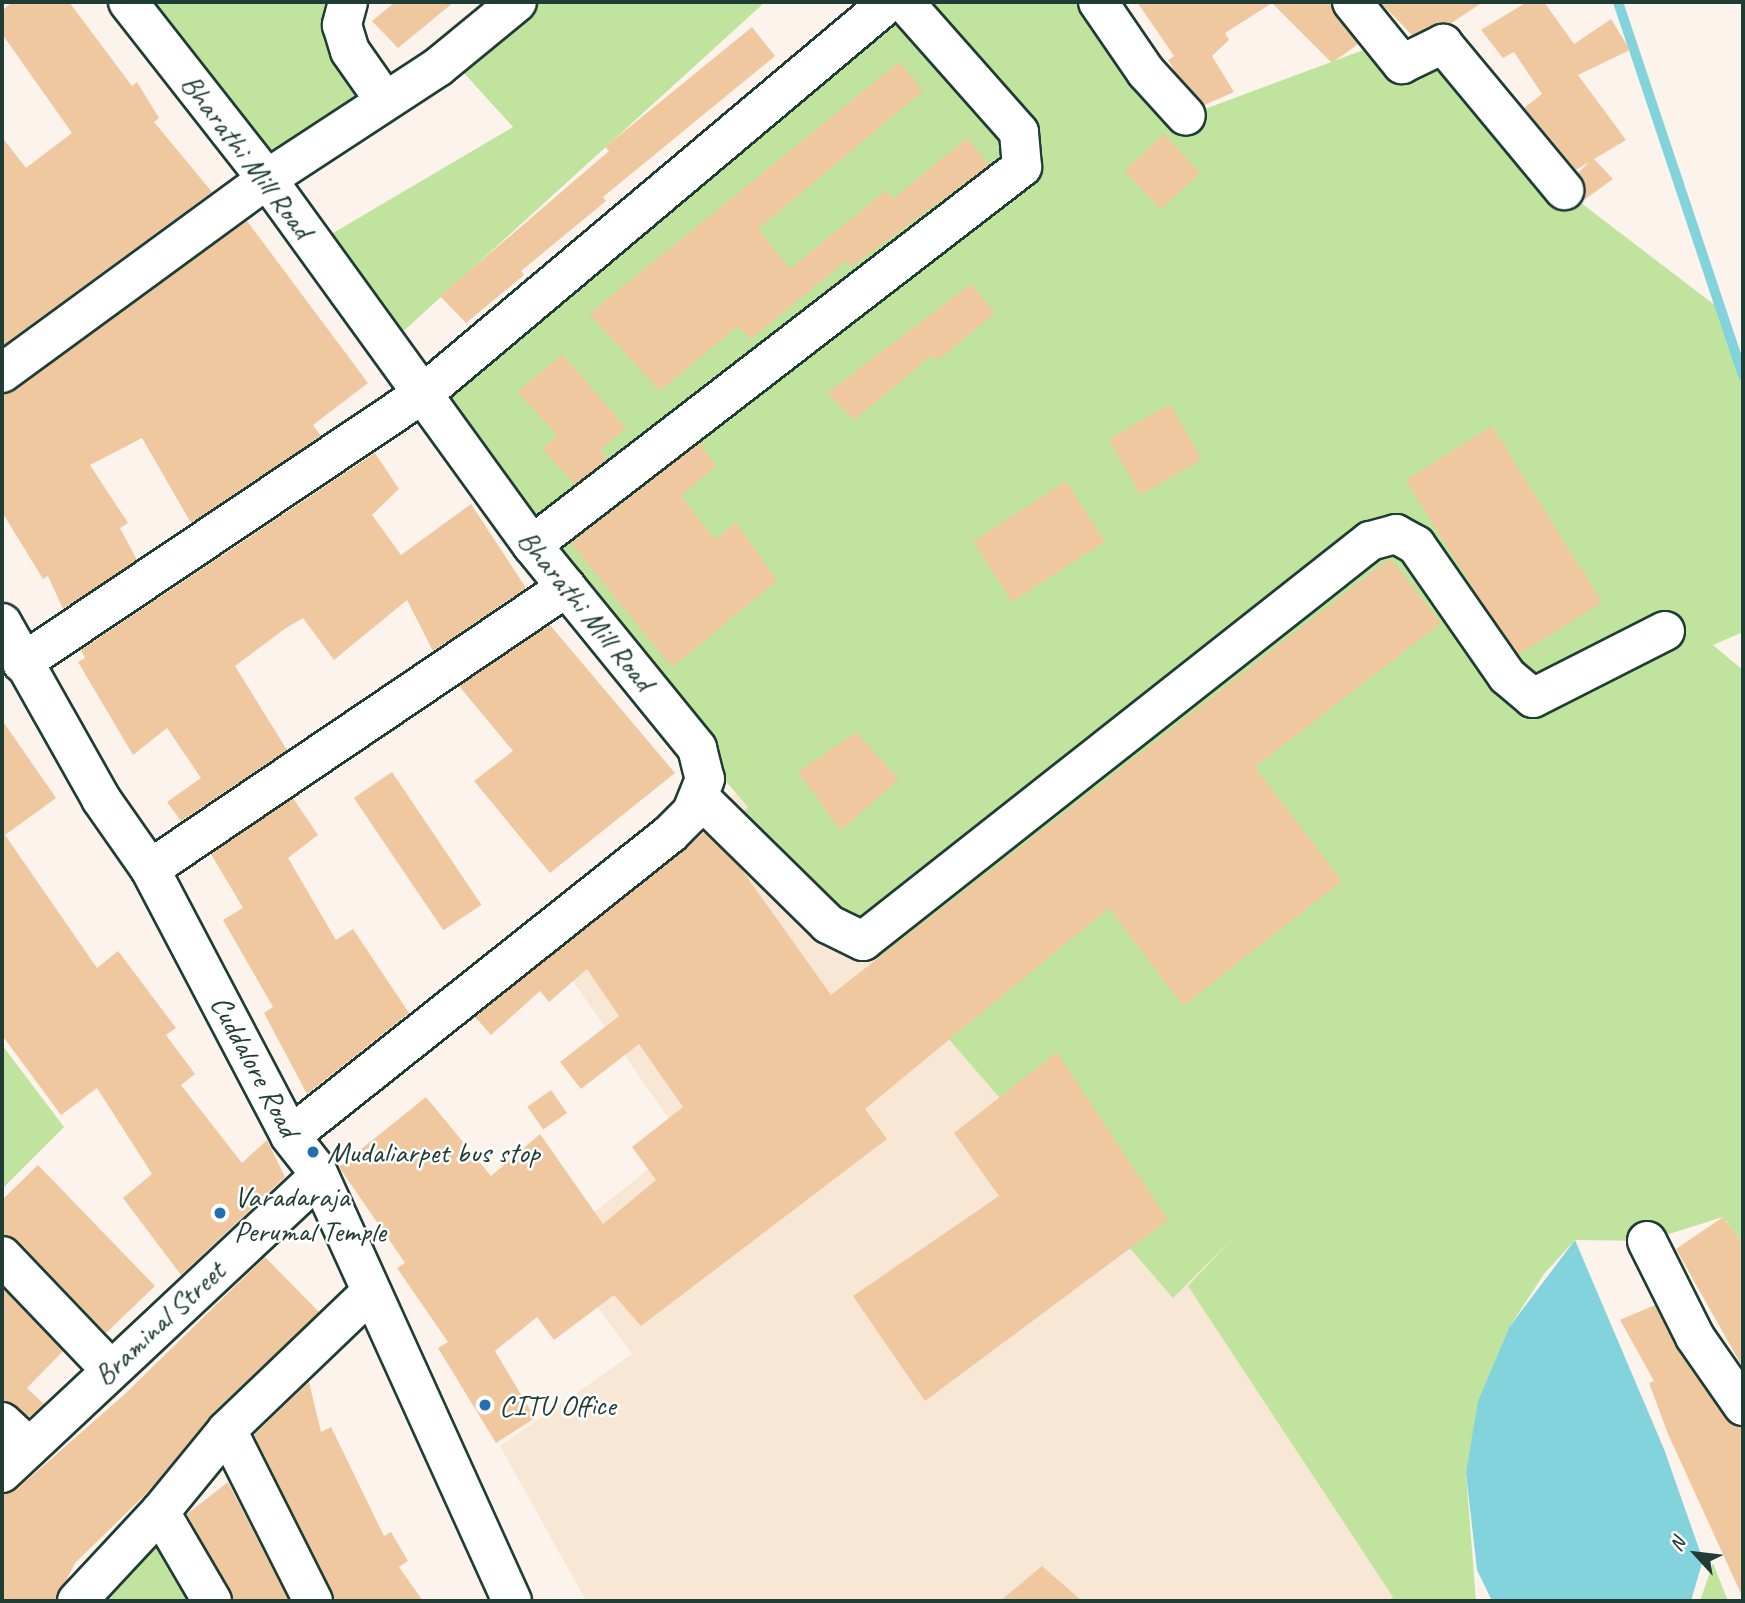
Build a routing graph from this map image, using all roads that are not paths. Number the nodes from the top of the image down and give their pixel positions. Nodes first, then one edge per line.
1 (128, 2) edge
2 (348, 2) edge
3 (517, 2) edge
4 (889, 2) edge
5 (904, 2) edge
6 (1098, 2) edge
7 (1352, 2) edge
8 (385, 101) junction
9 (1186, 116) dead end
10 (267, 179) junction
11 (1564, 190) dead end
12 (2, 373) edge
13 (424, 393) junction
14 (532, 545) junction
15 (567, 587) junction
16 (2, 623) edge
17 (1665, 631) dead end
18 (22, 663) junction
19 (700, 798) junction
20 (150, 869) junction
21 (290, 1136) junction
22 (319, 1176) junction
23 (1647, 1241) dead end
24 (2, 1256) edge
25 (371, 1292) junction
26 (109, 1368) junction
27 (1743, 1406) edge
28 (227, 1430) junction
29 (11, 1447) edge
30 (160, 1513) junction
31 (508, 1600) edge
32 (77, 1601) edge
33 (212, 1601) edge
34 (313, 1601) edge

1 - 10 street, Bharathi Mill Road
2 - 8 street
3 - 8 street
4 - 13 street
5 - 14 street
6 - 9 street
7 - 11 street
8 - 10 street
10 - 12 street
10 - 13 street, Bharathi Mill Road
13 - 14 street, Bharathi Mill Road
13 - 18 street
14 - 15 street, Bharathi Mill Road
15 - 19 street, Bharathi Mill Road
15 - 20 street
16 - 18 street, Cuddalore Road
17 - 19 street
18 - 20 street, Cuddalore Road
19 - 21 street
20 - 21 street, Cuddalore Road
21 - 22 street, Cuddalore Road
22 - 25 street, Cuddalore Road
22 - 26 street, Braminal Street
23 - 27 street
24 - 26 street
25 - 28 street
25 - 31 street, Cuddalore Road
26 - 29 street, Braminal Street
28 - 30 street
28 - 34 street
30 - 32 street
30 - 33 street

